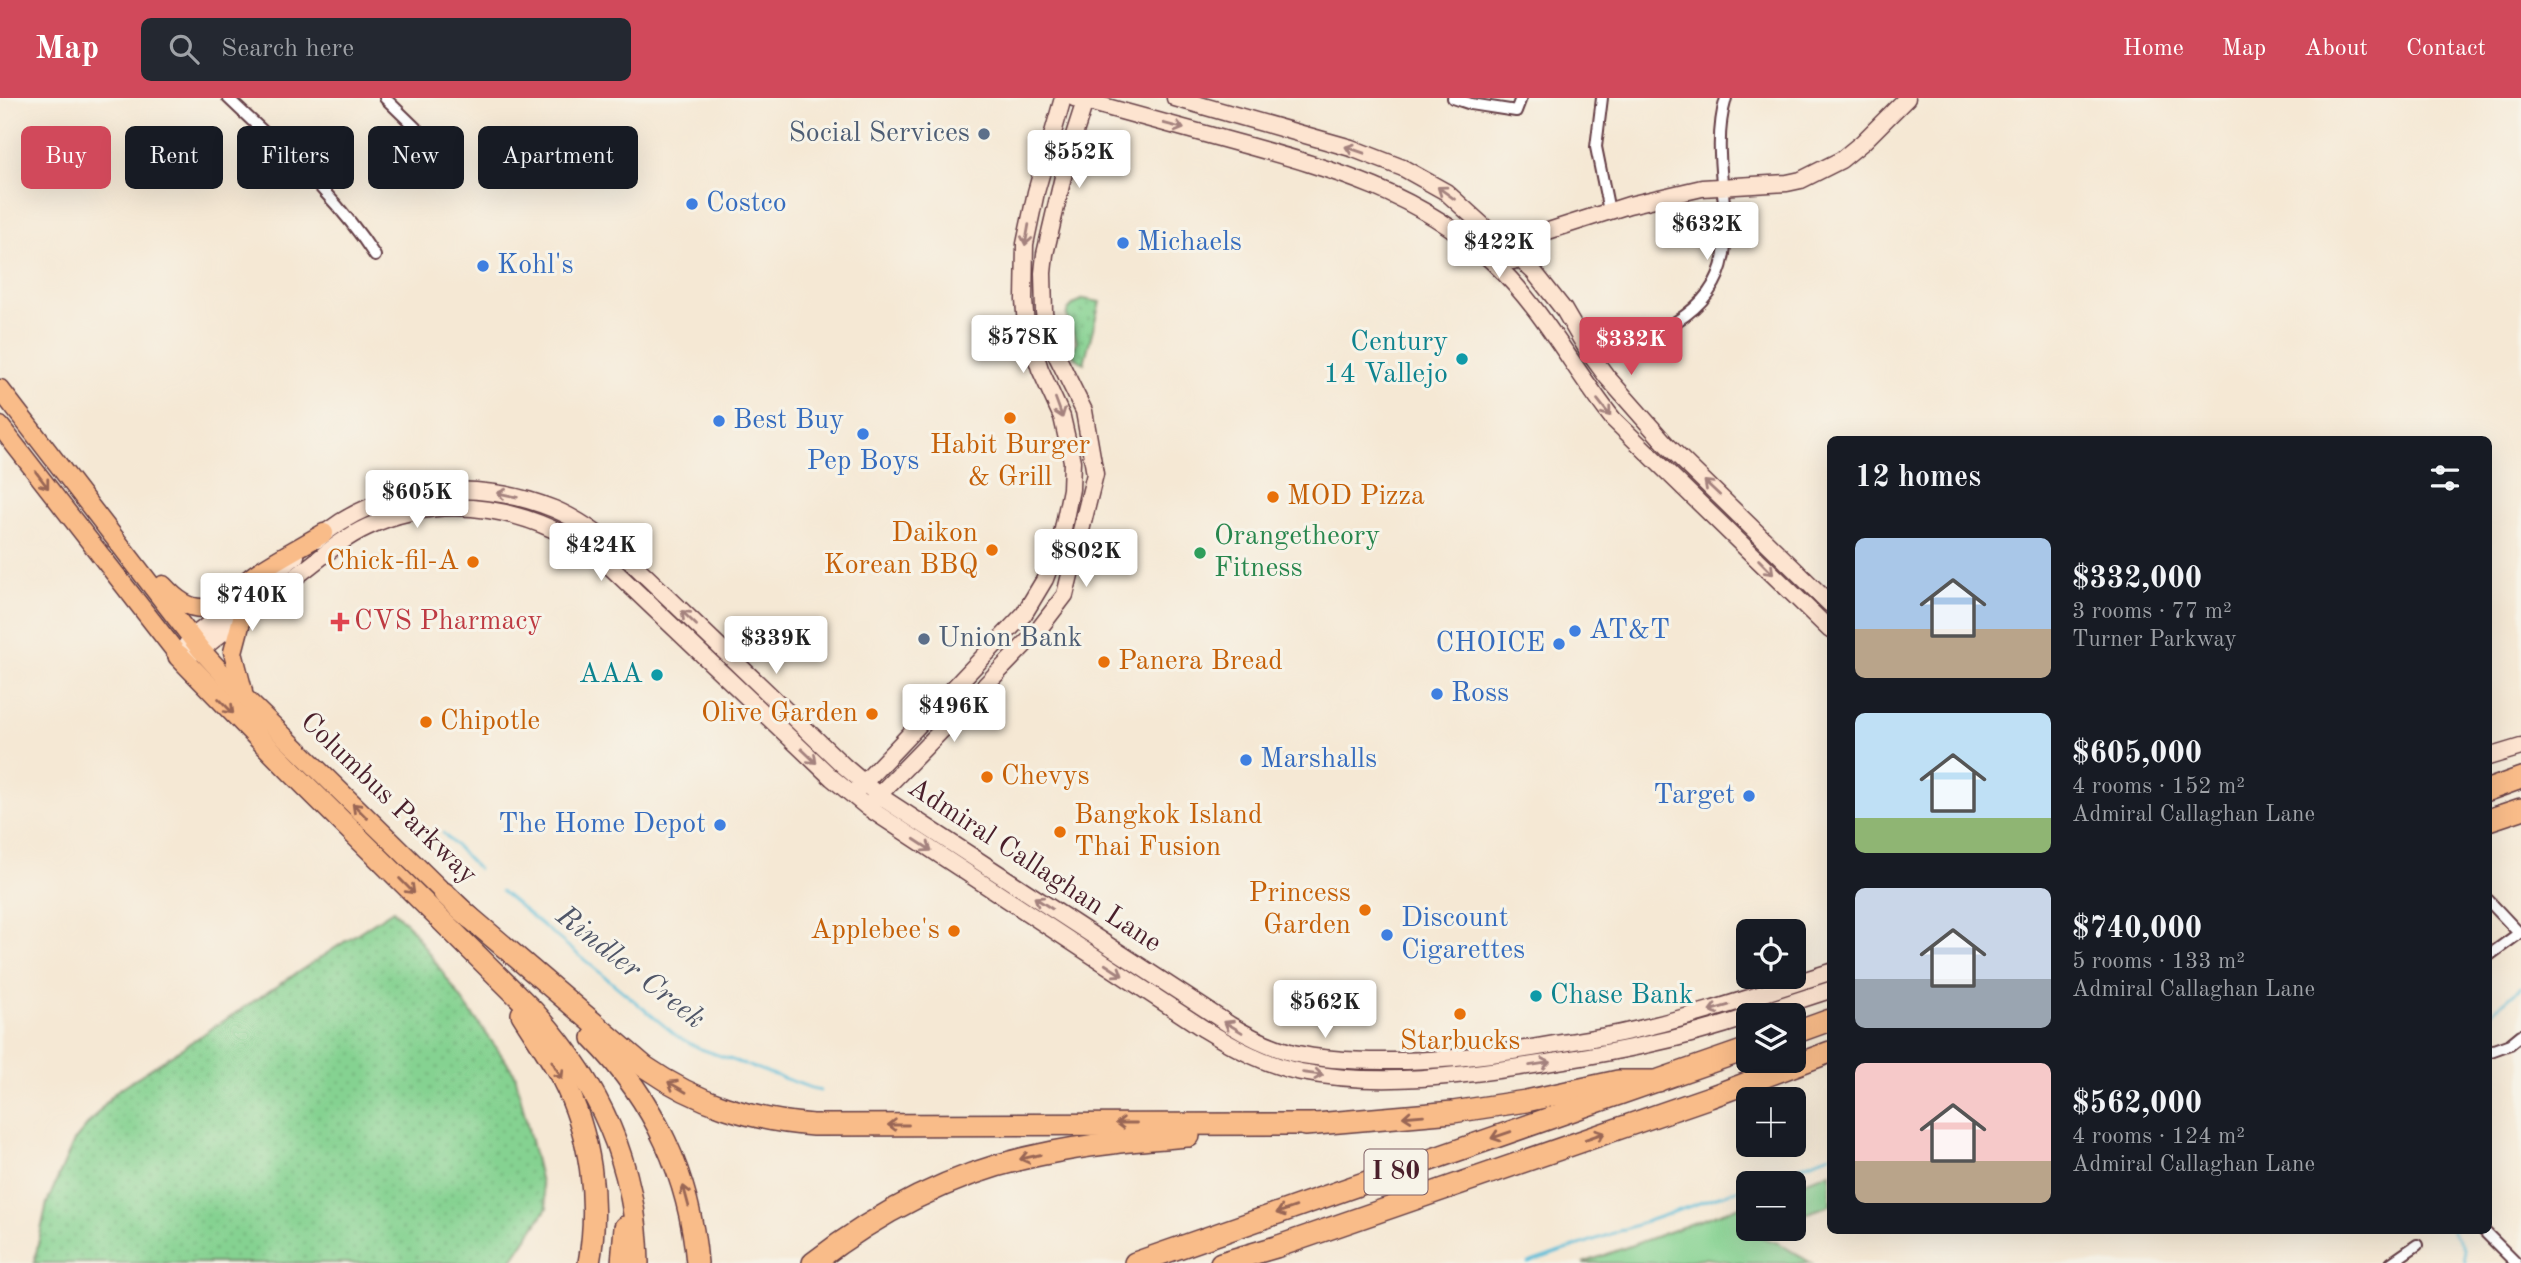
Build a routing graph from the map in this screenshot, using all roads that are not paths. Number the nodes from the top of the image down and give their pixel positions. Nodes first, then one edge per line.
1 (228, 98) edge
2 (385, 98) edge
3 (1063, 98) edge
4 (1175, 98) edge
5 (1453, 98) edge
6 (1521, 98) edge
7 (1602, 98) edge
8 (1726, 98) edge
9 (1907, 98) edge
10 (1082, 99) edge
11 (414, 126) edge
12 (1722, 186) junction
13 (1609, 211) junction
14 (1514, 252) junction
15 (375, 256) dead end
16 (1531, 302) junction
17 (1665, 328) dead end
18 (0, 389) edge
19 (0, 426) edge
20 (90, 505) junction
21 (324, 533) junction
22 (1827, 601) edge
23 (242, 618) junction
24 (1827, 627) edge
25 (191, 648) junction
26 (245, 698) junction
27 (2521, 747) edge
28 (2492, 756) edge
29 (2521, 778) edge
30 (863, 783) junction
31 (2492, 789) edge
32 (852, 795) junction
33 (878, 795) junction
34 (867, 807) junction
35 (2521, 808) edge
36 (2492, 819) edge
37 (452, 900) junction
38 (2492, 904) edge
39 (2520, 932) edge
40 (2492, 953) edge
41 (494, 971) junction
42 (1827, 973) edge
43 (1827, 991) edge
44 (1790, 1003) edge
45 (1736, 1020) edge
46 (1827, 1021) edge
47 (1806, 1029) edge
48 (2521, 1035) edge
49 (2492, 1051) edge
50 (1736, 1053) edge
51 (1827, 1053) edge
52 (1658, 1081) junction
53 (609, 1121) junction
54 (1317, 1124) junction
55 (2487, 1234) edge
56 (2417, 1245) dead end
57 (1276, 1247) junction
58 (589, 1263) edge
59 (622, 1263) edge
60 (638, 1263) edge
61 (696, 1263) edge
62 (813, 1263) edge
63 (1135, 1263) edge
64 (1222, 1263) edge
65 (1247, 1263) edge
66 (2391, 1263) edge
67 (2516, 1263) edge

1 - 15 street
2 - 11 street
3 -> 30 street
14 -> 4 street
5 - 6 street
7 - 13 street
8 - 12 street
9 - 12 street
10 -> 16 street
10 - 33 street
12 - 13 street
12 - 17 street
13 - 14 street
14 - 16 street
22 -> 14 street
16 -> 24 street
18 - 20 main road, Columbus Parkway
19 -> 25 main road, Columbus Parkway
20 - 21 main road
20 - 25 main road, Columbus Parkway
21 - 25 street, Admiral Callaghan Lane
30 -> 21 street, Admiral Callaghan Lane
23 - 25 street, Admiral Callaghan Lane
23 - 26 main road
23 -> 32 street, Admiral Callaghan Lane
25 - 26 main road, Columbus Parkway
25 -> 41 highway, Columbus Parkway
37 -> 26 main road, Columbus Parkway
27 - 28 street
29 - 31 highway
30 - 32 street
30 - 33 street, Admiral Callaghan Lane
32 - 34 street, Admiral Callaghan Lane
33 - 34 street
42 -> 33 street, Admiral Callaghan Lane
34 -> 45 street, Admiral Callaghan Lane
35 - 36 highway
54 -> 37 highway
61 -> 37 highway, Columbus Parkway
38 - 39 street
39 - 40 street
41 - 53 highway, Columbus Parkway
41 -> 58 highway
43 - 44 street
46 - 47 highway
48 - 49 street
50 - 52 highway, I 80
57 -> 51 highway, I 80
52 -> 54 highway
52 -> 63 highway, I 80
53 - 59 highway
53 - 60 highway, Columbus Parkway
54 -> 62 highway
55 - 67 street
56 - 66 street
57 - 64 highway, I 80
57 - 65 highway

